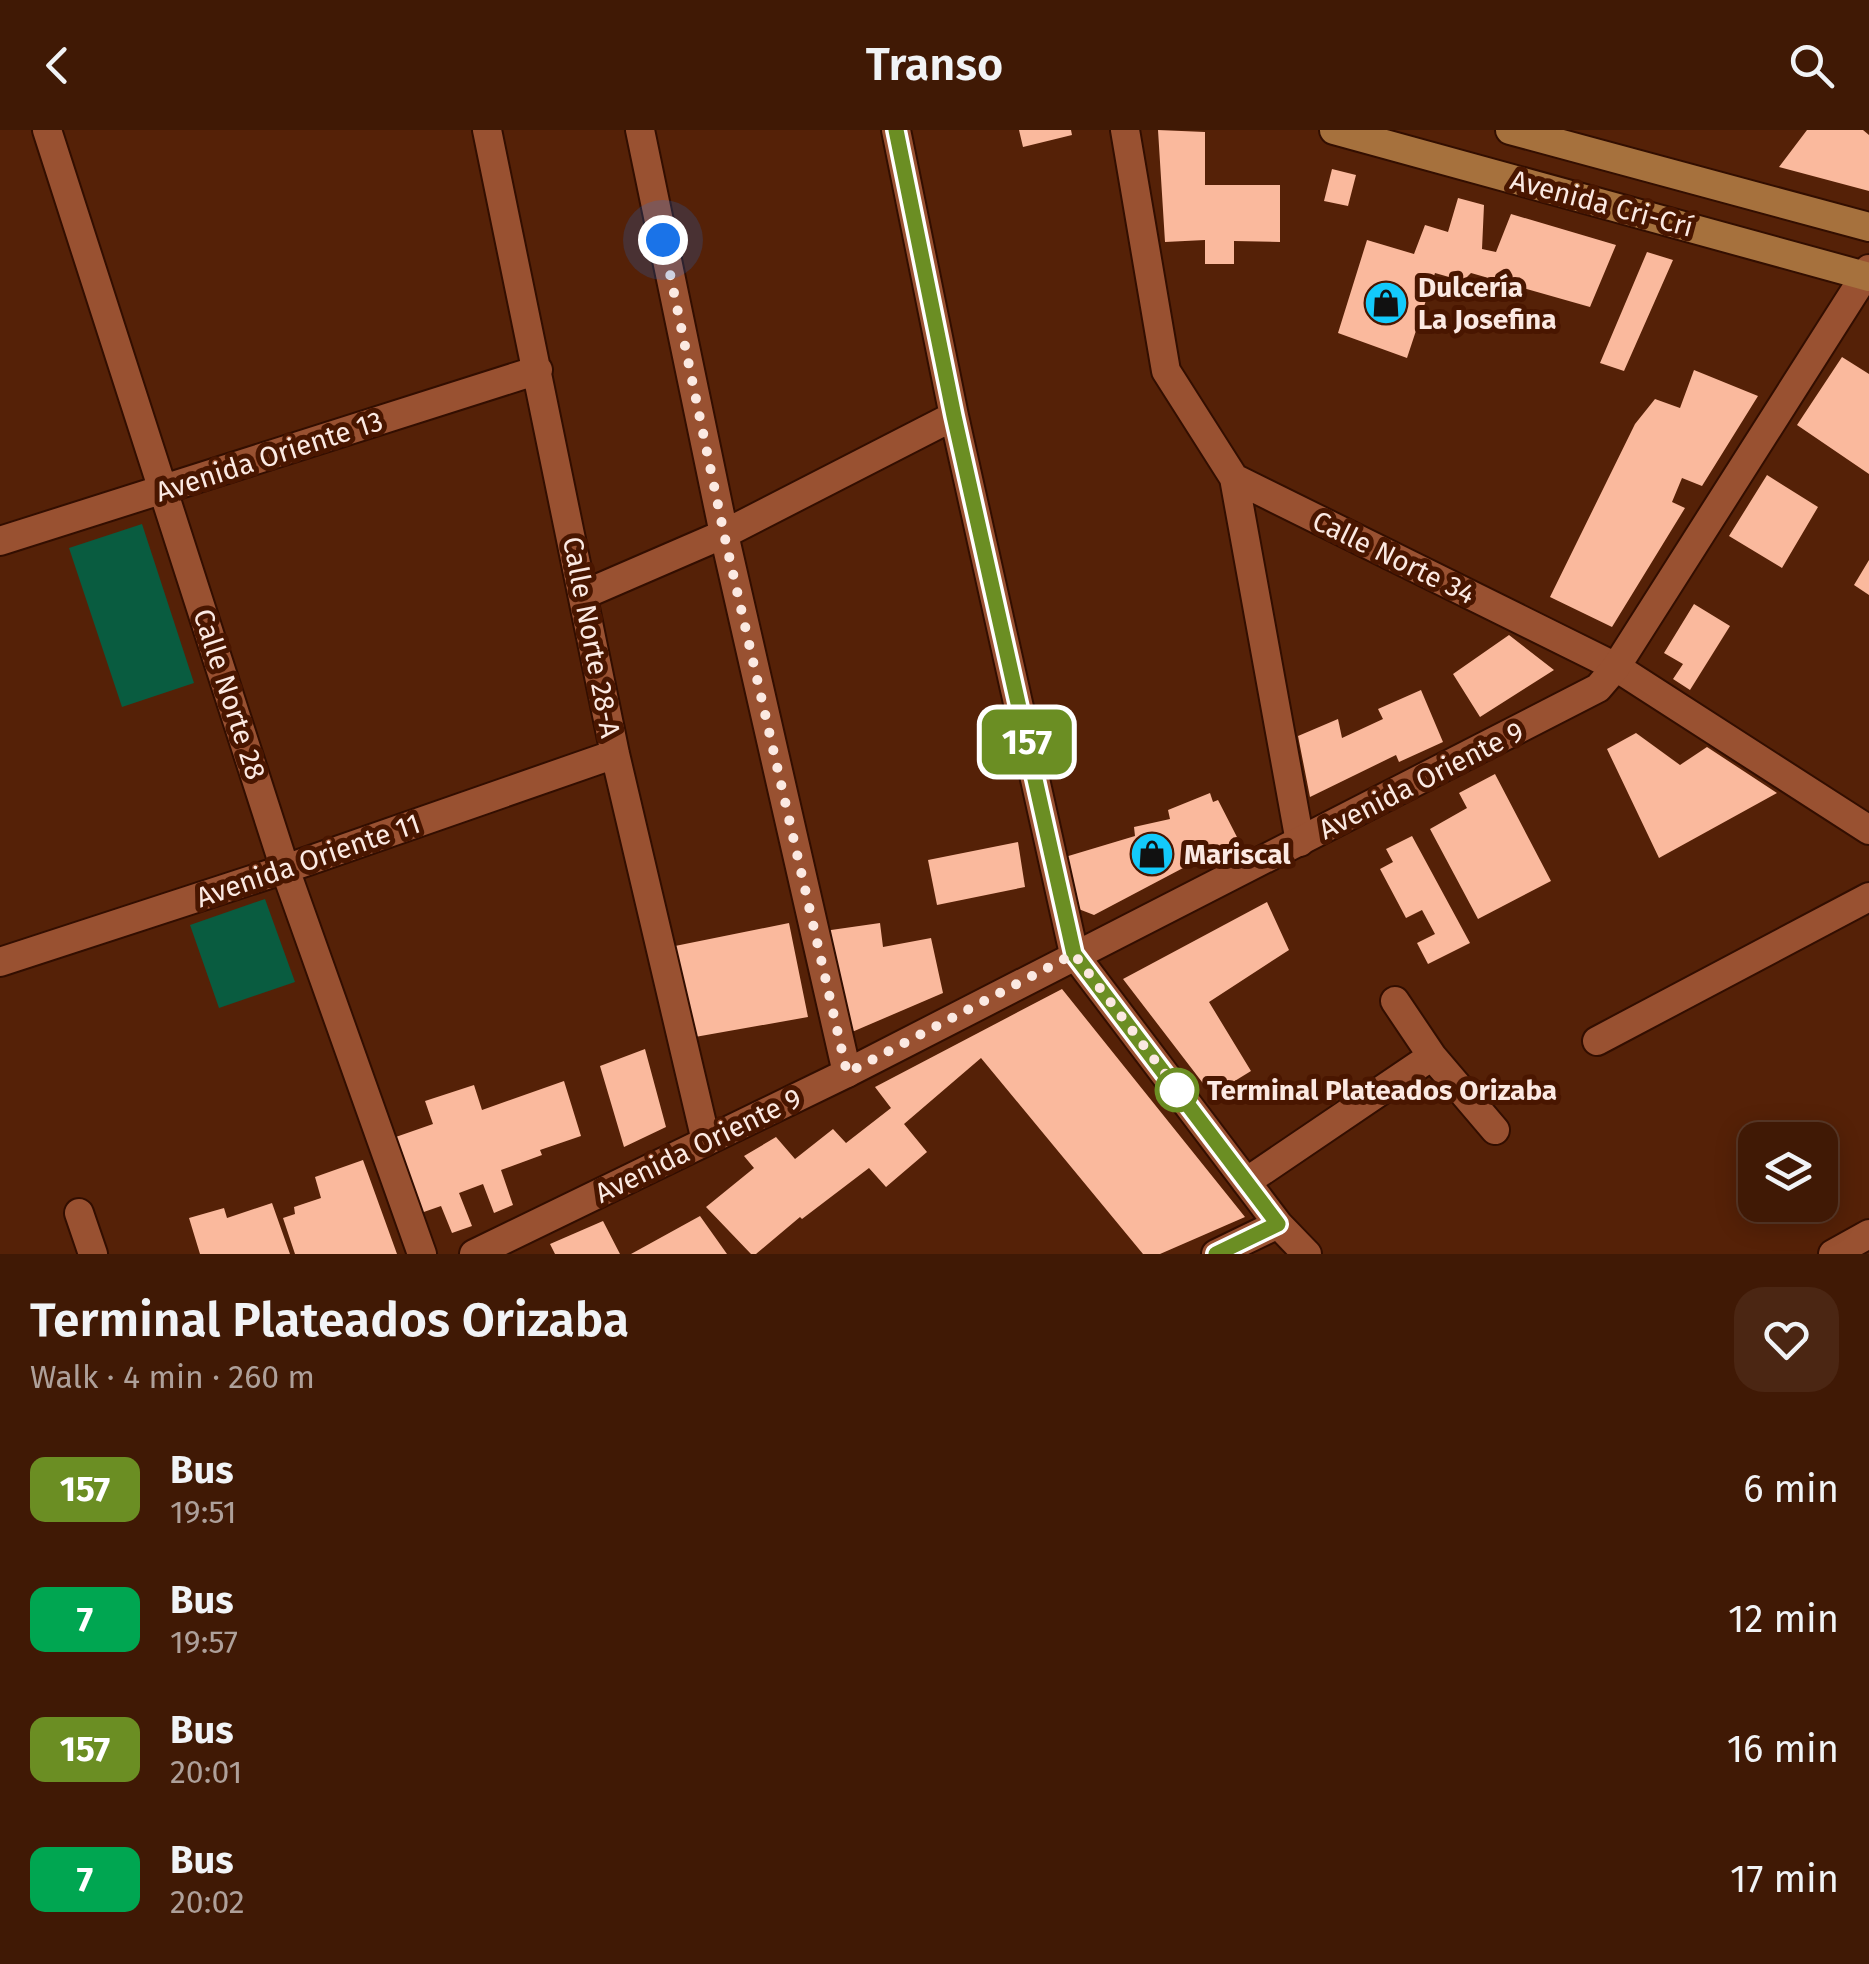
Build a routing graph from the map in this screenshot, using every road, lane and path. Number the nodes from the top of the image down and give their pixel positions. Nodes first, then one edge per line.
1 (47, 130) edge
2 (486, 130) edge
3 (640, 130) edge
4 (896, 130) edge
5 (1125, 130) edge
6 (1334, 130) edge
7 (1510, 130) edge
8 (1869, 227) edge
9 (1868, 274) edge
10 (538, 370) junction
11 (954, 416) junction
12 (1234, 478) junction
13 (165, 490) junction
14 (724, 534) junction
15 (0, 541) edge
16 (583, 594) junction
17 (1616, 667) junction
18 (616, 754) junction
19 (1869, 830) edge
20 (1300, 842) junction
21 (285, 868) junction
22 (1869, 898) edge
23 (1074, 954) junction
24 (0, 962) edge
25 (1396, 1001) dead end
26 (1598, 1041) dead end
27 (1432, 1056) junction
28 (847, 1073) junction
29 (1495, 1130) dead end
30 (706, 1142) junction
31 (1246, 1182) junction
32 (80, 1213) dead end
33 (1278, 1224) junction
34 (1869, 1234) edge
35 (93, 1254) edge
36 (422, 1254) edge
37 (474, 1254) edge
38 (1216, 1254) edge
39 (1307, 1254) edge
40 (1832, 1254) edge

1 - 13 street, Calle Norte 28
2 - 10 street, Calle Norte 28-A
3 - 14 street
4 - 11 street
5 - 12 street
6 - 9 main road, Avenida Cri-Crí
7 - 8 main road, Avenida Cri-Crí
9 - 17 street, Avenida Oriente 9
10 - 13 street, Avenida Oriente 13
10 - 16 street, Calle Norte 28-A
11 - 14 street
11 - 23 street
12 - 17 street, Calle Norte 34
12 - 20 street
13 - 15 street, Avenida Oriente 13
13 - 21 street, Calle Norte 28
14 - 16 street
14 - 28 street
16 - 18 street, Calle Norte 28-A
17 - 19 street, Calle Norte 34
17 - 20 street, Avenida Oriente 9
18 - 21 street, Avenida Oriente 11
18 - 30 street, Calle Norte 28-A
20 - 23 street, Avenida Oriente 9
21 - 24 street, Avenida Oriente 11
21 - 36 street, Calle Norte 28
22 - 26 street
23 - 28 street, Avenida Oriente 9
23 - 31 street
25 - 27 street
27 - 29 street
27 - 31 street
28 - 30 street, Avenida Oriente 9
30 - 37 street, Avenida Oriente 9
31 - 33 street
32 - 35 street
33 - 38 street
33 - 39 street
34 - 40 street

